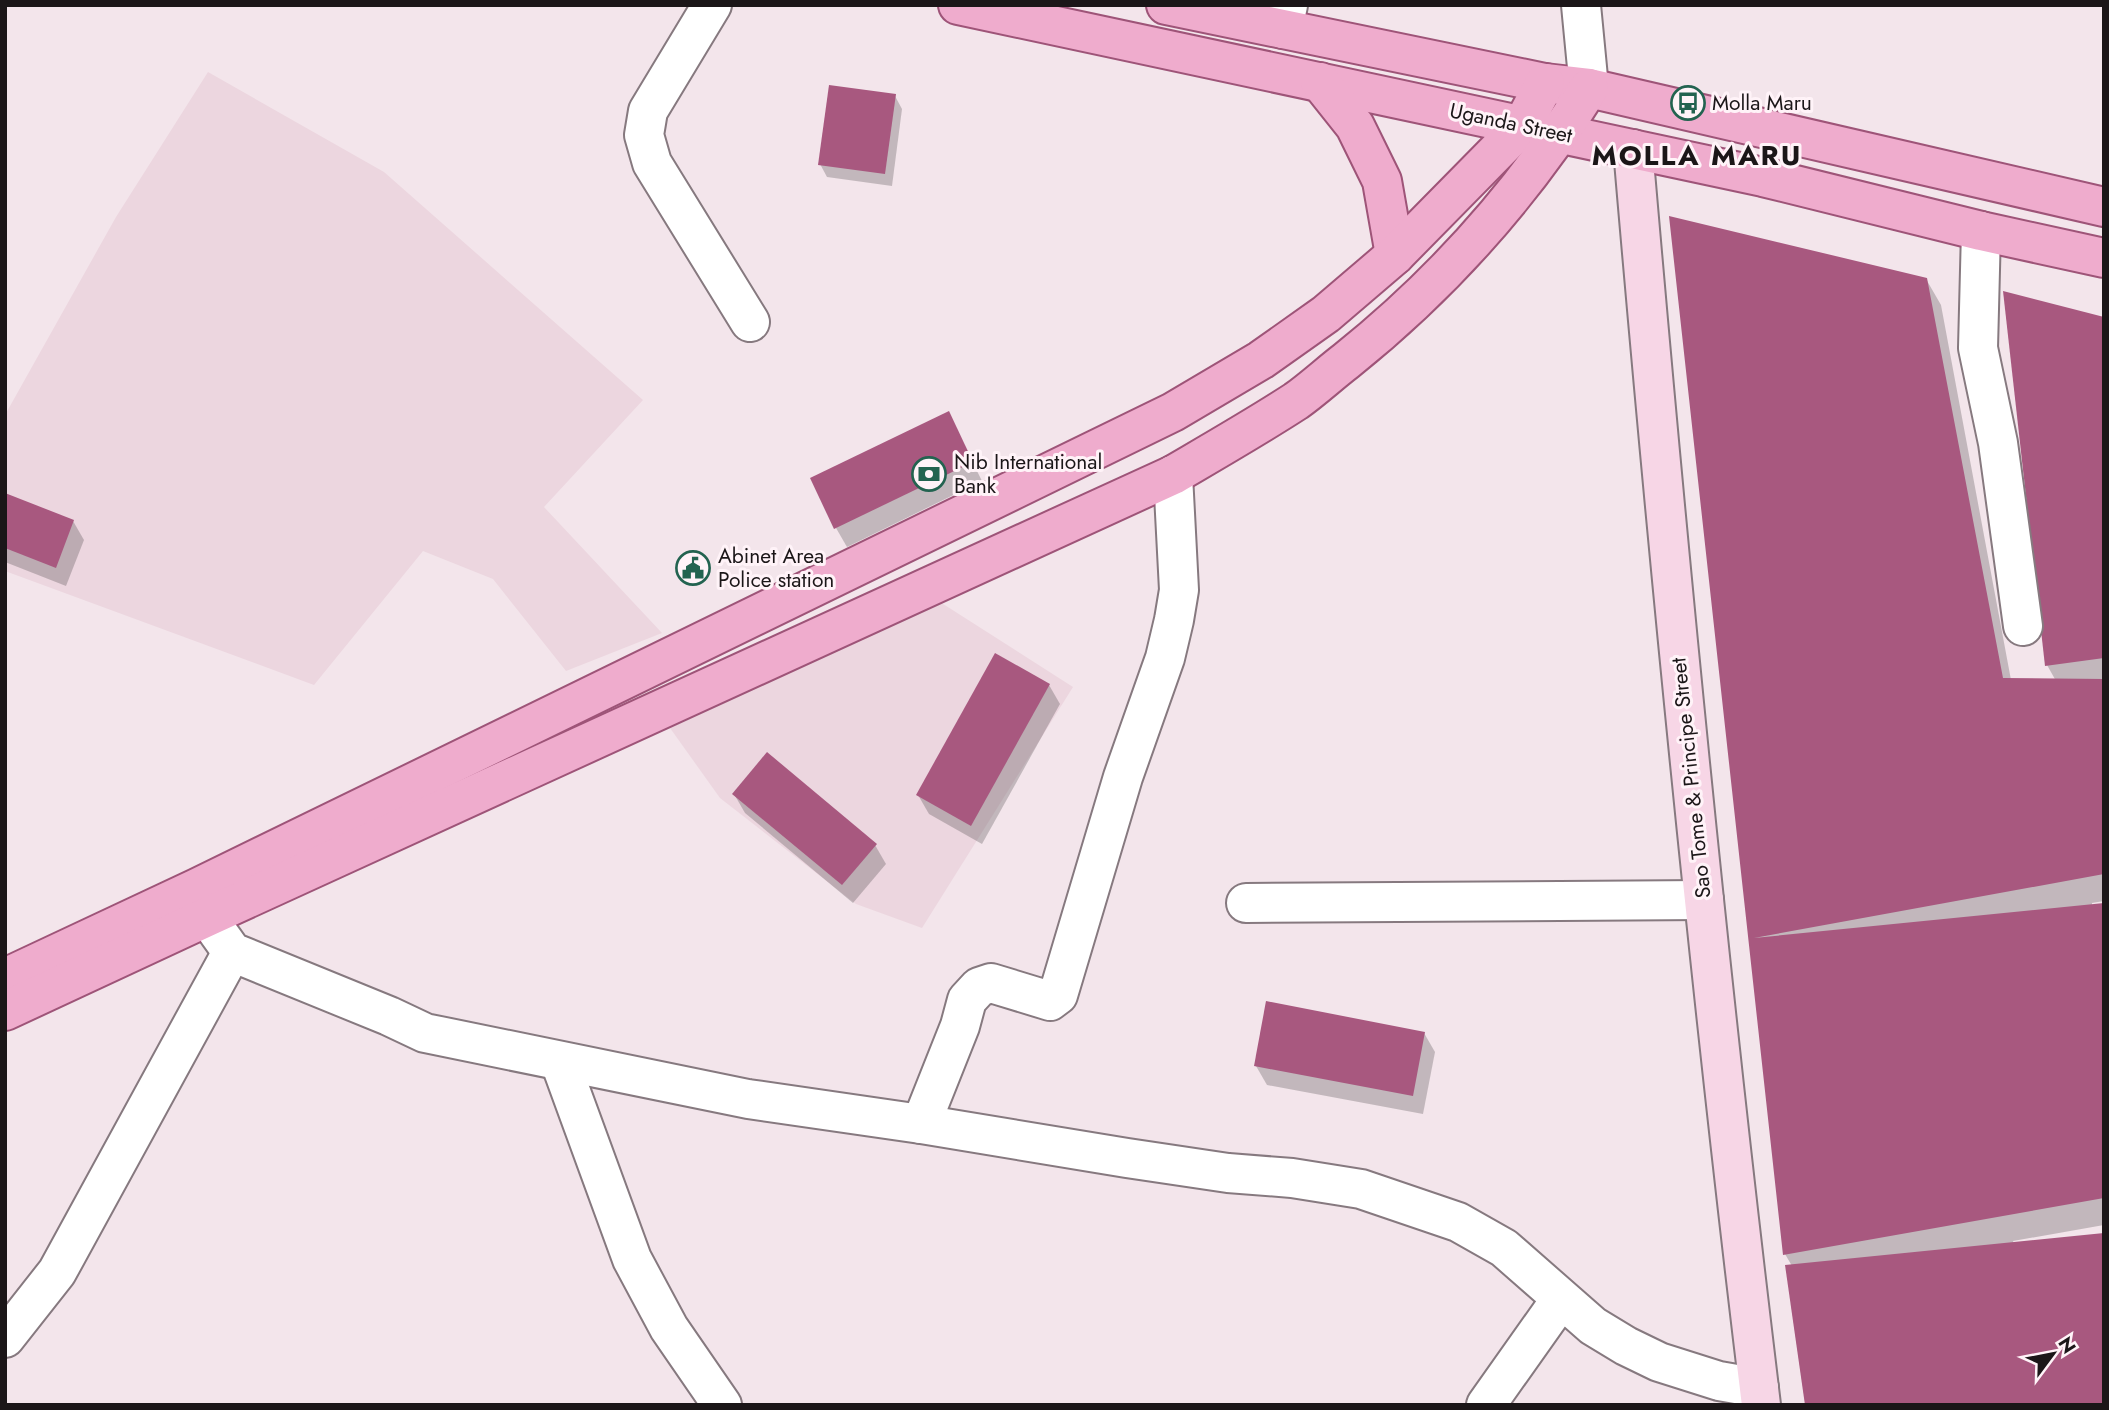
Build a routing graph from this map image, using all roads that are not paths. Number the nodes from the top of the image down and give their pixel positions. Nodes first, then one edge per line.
1 (712, 5) edge
2 (958, 5) edge
3 (1166, 5) edge
4 (1581, 5) edge
5 (1286, 17) edge
6 (1321, 82) junction
7 (1545, 83) junction
8 (1589, 88) junction
9 (1522, 126) junction
10 (1560, 134) junction
11 (1633, 149) junction
12 (2104, 207) edge
13 (1980, 231) junction
14 (1395, 255) junction
15 (2104, 258) edge
16 (750, 322) dead end
17 (1173, 475) junction
18 (2023, 626) dead end
19 (1704, 900) junction
20 (1246, 903) dead end
21 (207, 917) junction
22 (232, 952) junction
23 (5, 978) edge
24 (5, 1011) edge
25 (560, 1062) junction
26 (921, 1124) junction
27 (1561, 1299) junction
28 (5, 1338) edge
29 (1760, 1396) edge
30 (722, 1405) edge
31 (1486, 1405) edge

1 - 16 street
2 - 6 main road, Uganda Street
3 - 5 main road
4 - 8 street
5 - 7 main road
6 - 9 main road, Uganda Street
6 - 14 main road
7 - 8 main road
7 - 9 main road
8 - 10 main road
8 - 12 main road
9 - 10 main road, Uganda Street
9 - 14 main road
10 - 11 main road, Uganda Street
10 - 17 main road
11 - 13 main road, Uganda Street
11 - 19 main road, Sao Tome & Principe Street
13 - 15 main road, Uganda Street
13 - 18 street
14 - 23 main road
17 - 21 main road
17 - 26 street
19 - 20 street
19 - 29 main road, Sao Tome & Principe Street
21 - 22 street
21 - 24 main road
22 - 25 street
22 - 28 street
25 - 26 street
25 - 30 street
26 - 27 street
27 - 29 street
27 - 31 street

